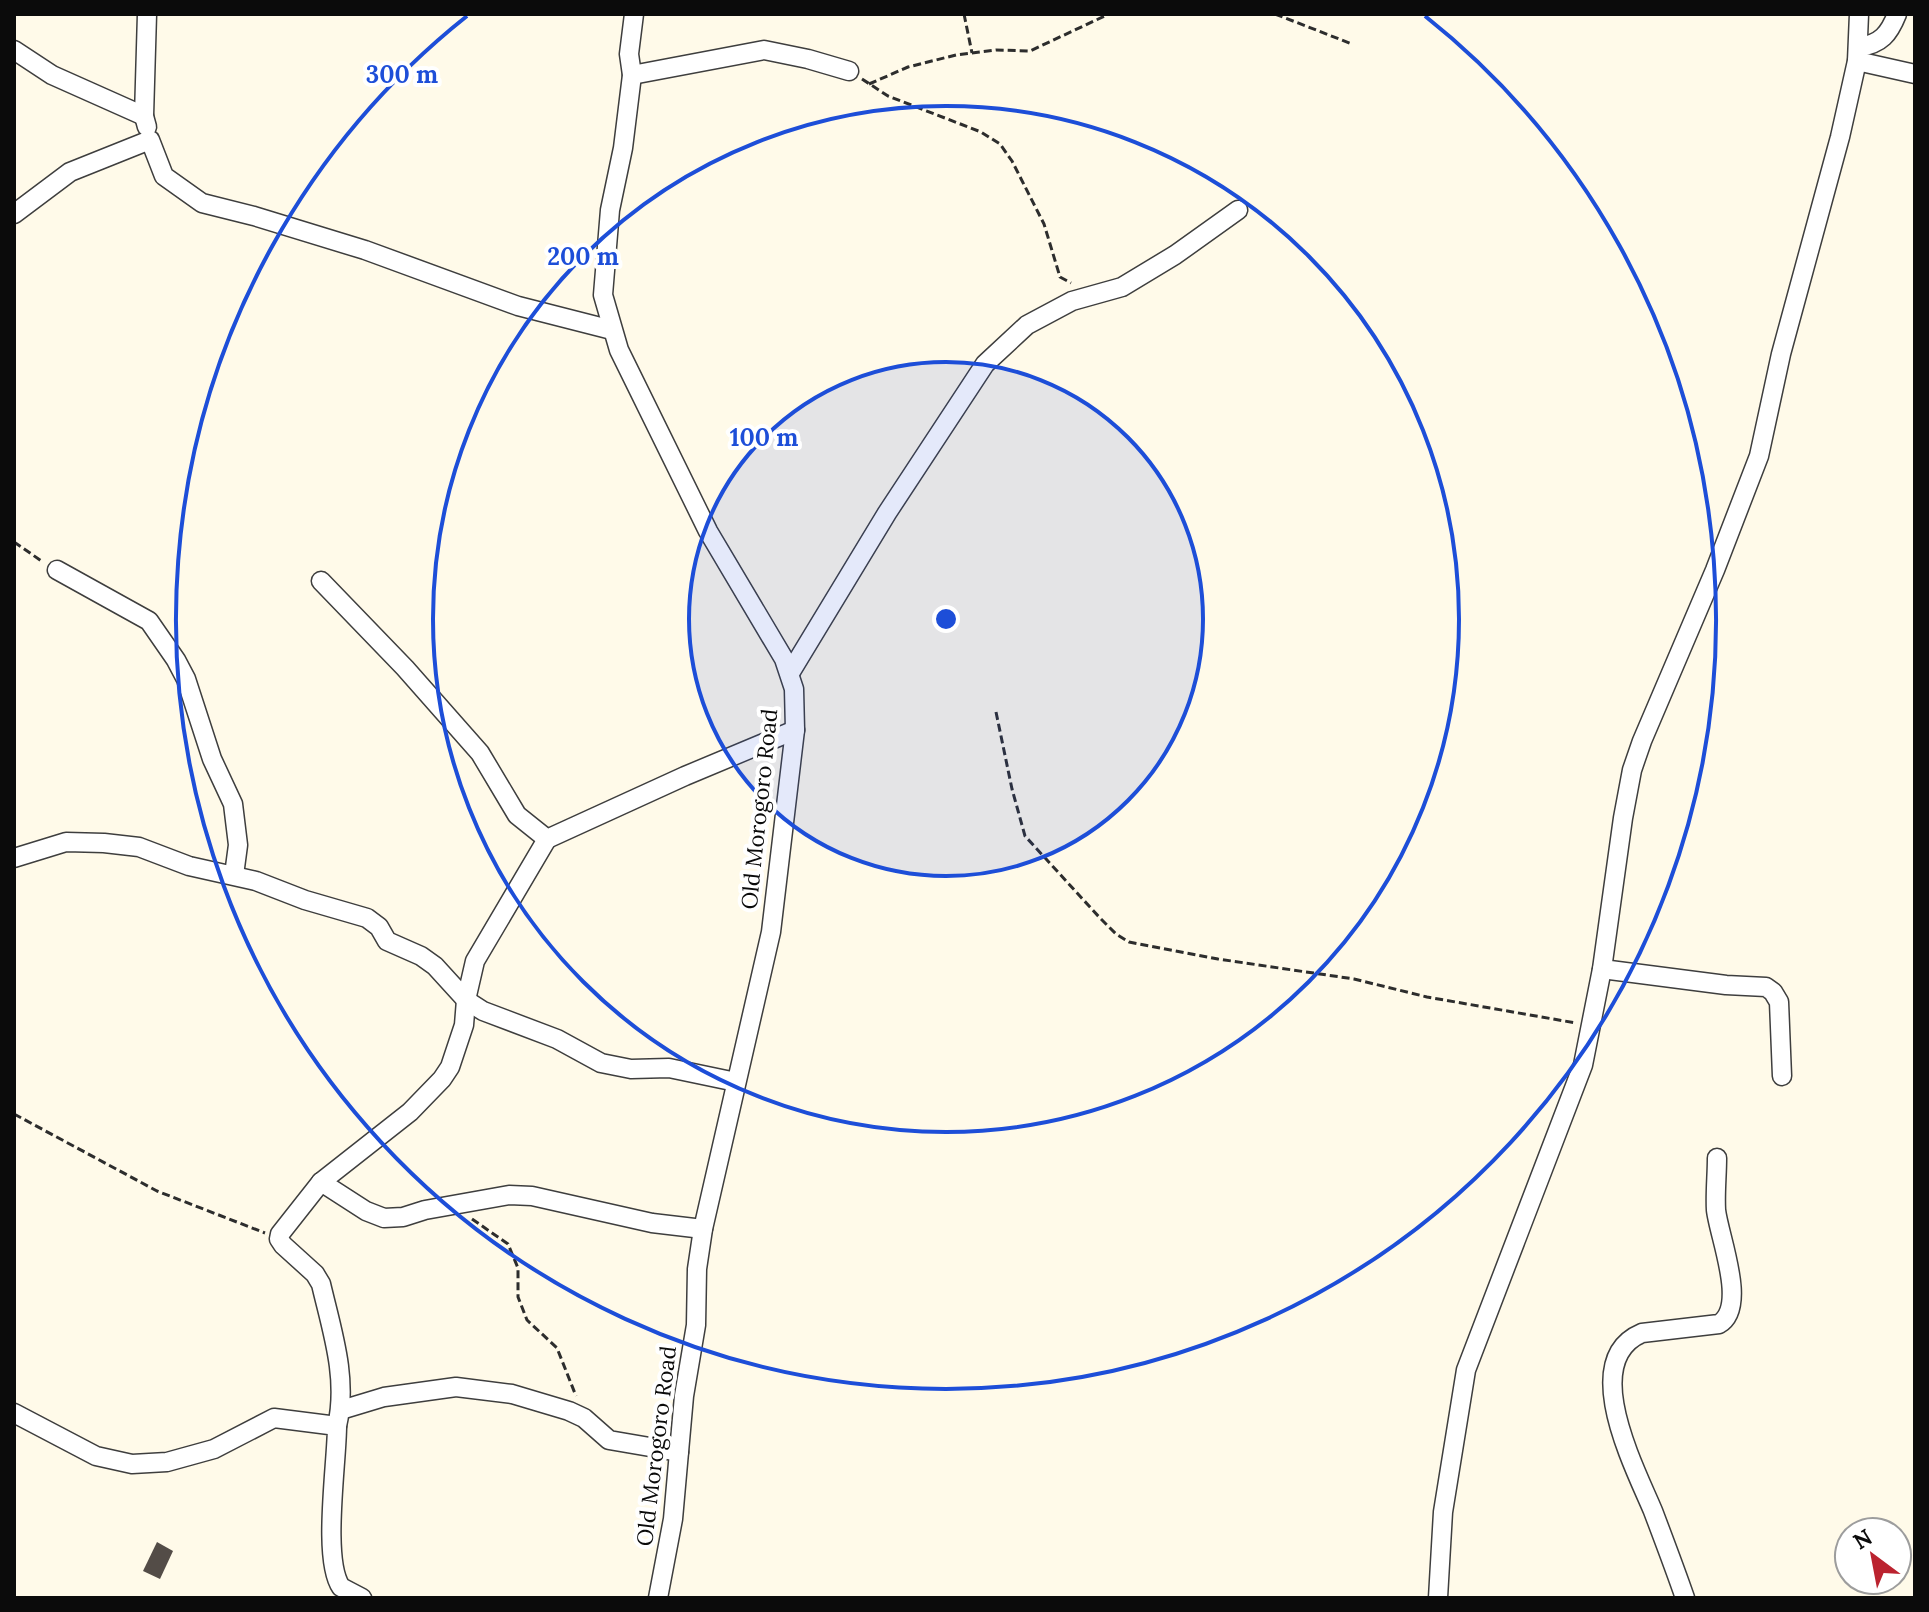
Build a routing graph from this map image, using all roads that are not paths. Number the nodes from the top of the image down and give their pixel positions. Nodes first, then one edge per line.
1 (147, 14) edge
2 (634, 14) edge
3 (1859, 14) edge
4 (1897, 14) edge
5 (14, 50) edge
6 (1858, 54) junction
7 (849, 71) road end
8 (1915, 74) edge
9 (632, 75) junction
10 (144, 116) junction
11 (150, 140) junction
12 (1238, 210) dead end
13 (14, 214) edge
14 (612, 330) junction
15 (57, 570) road end
16 (321, 581) dead end
17 (790, 673) junction
18 (795, 730) junction
19 (547, 839) junction
20 (14, 858) edge
21 (234, 875) junction
22 (1602, 969) junction
23 (466, 1000) junction
24 (1782, 1076) dead end
25 (736, 1082) junction
26 (1717, 1158) dead end
27 (321, 1182) junction
28 (703, 1229) junction
29 (14, 1413) edge
30 (339, 1418) junction
31 (679, 1452) junction
32 (338, 1592) edge
33 (362, 1598) edge
34 (658, 1598) edge
35 (1438, 1598) edge
36 (1685, 1598) edge

1 - 10 street
2 - 9 street, Old Morogoro Road
3 - 6 street
4 - 6 street
5 - 10 street
6 - 8 street
6 - 22 street
7 - 9 street
9 - 14 street, Old Morogoro Road
10 - 11 street
11 - 13 street
11 - 14 street
12 - 17 street
14 - 17 street, Old Morogoro Road
15 - 21 street
16 - 19 street
17 - 18 street, Old Morogoro Road
18 - 19 street
18 - 25 street, Old Morogoro Road
19 - 23 street
20 - 21 street
21 - 23 street
22 - 24 street
22 - 35 street
23 - 25 street
23 - 27 street
25 - 28 street, Old Morogoro Road
26 - 36 street
27 - 28 street
27 - 30 street
28 - 31 street, Old Morogoro Road
29 - 30 street
30 - 31 street
30 - 32 street
31 - 34 street, Old Morogoro Road
32 - 33 street

